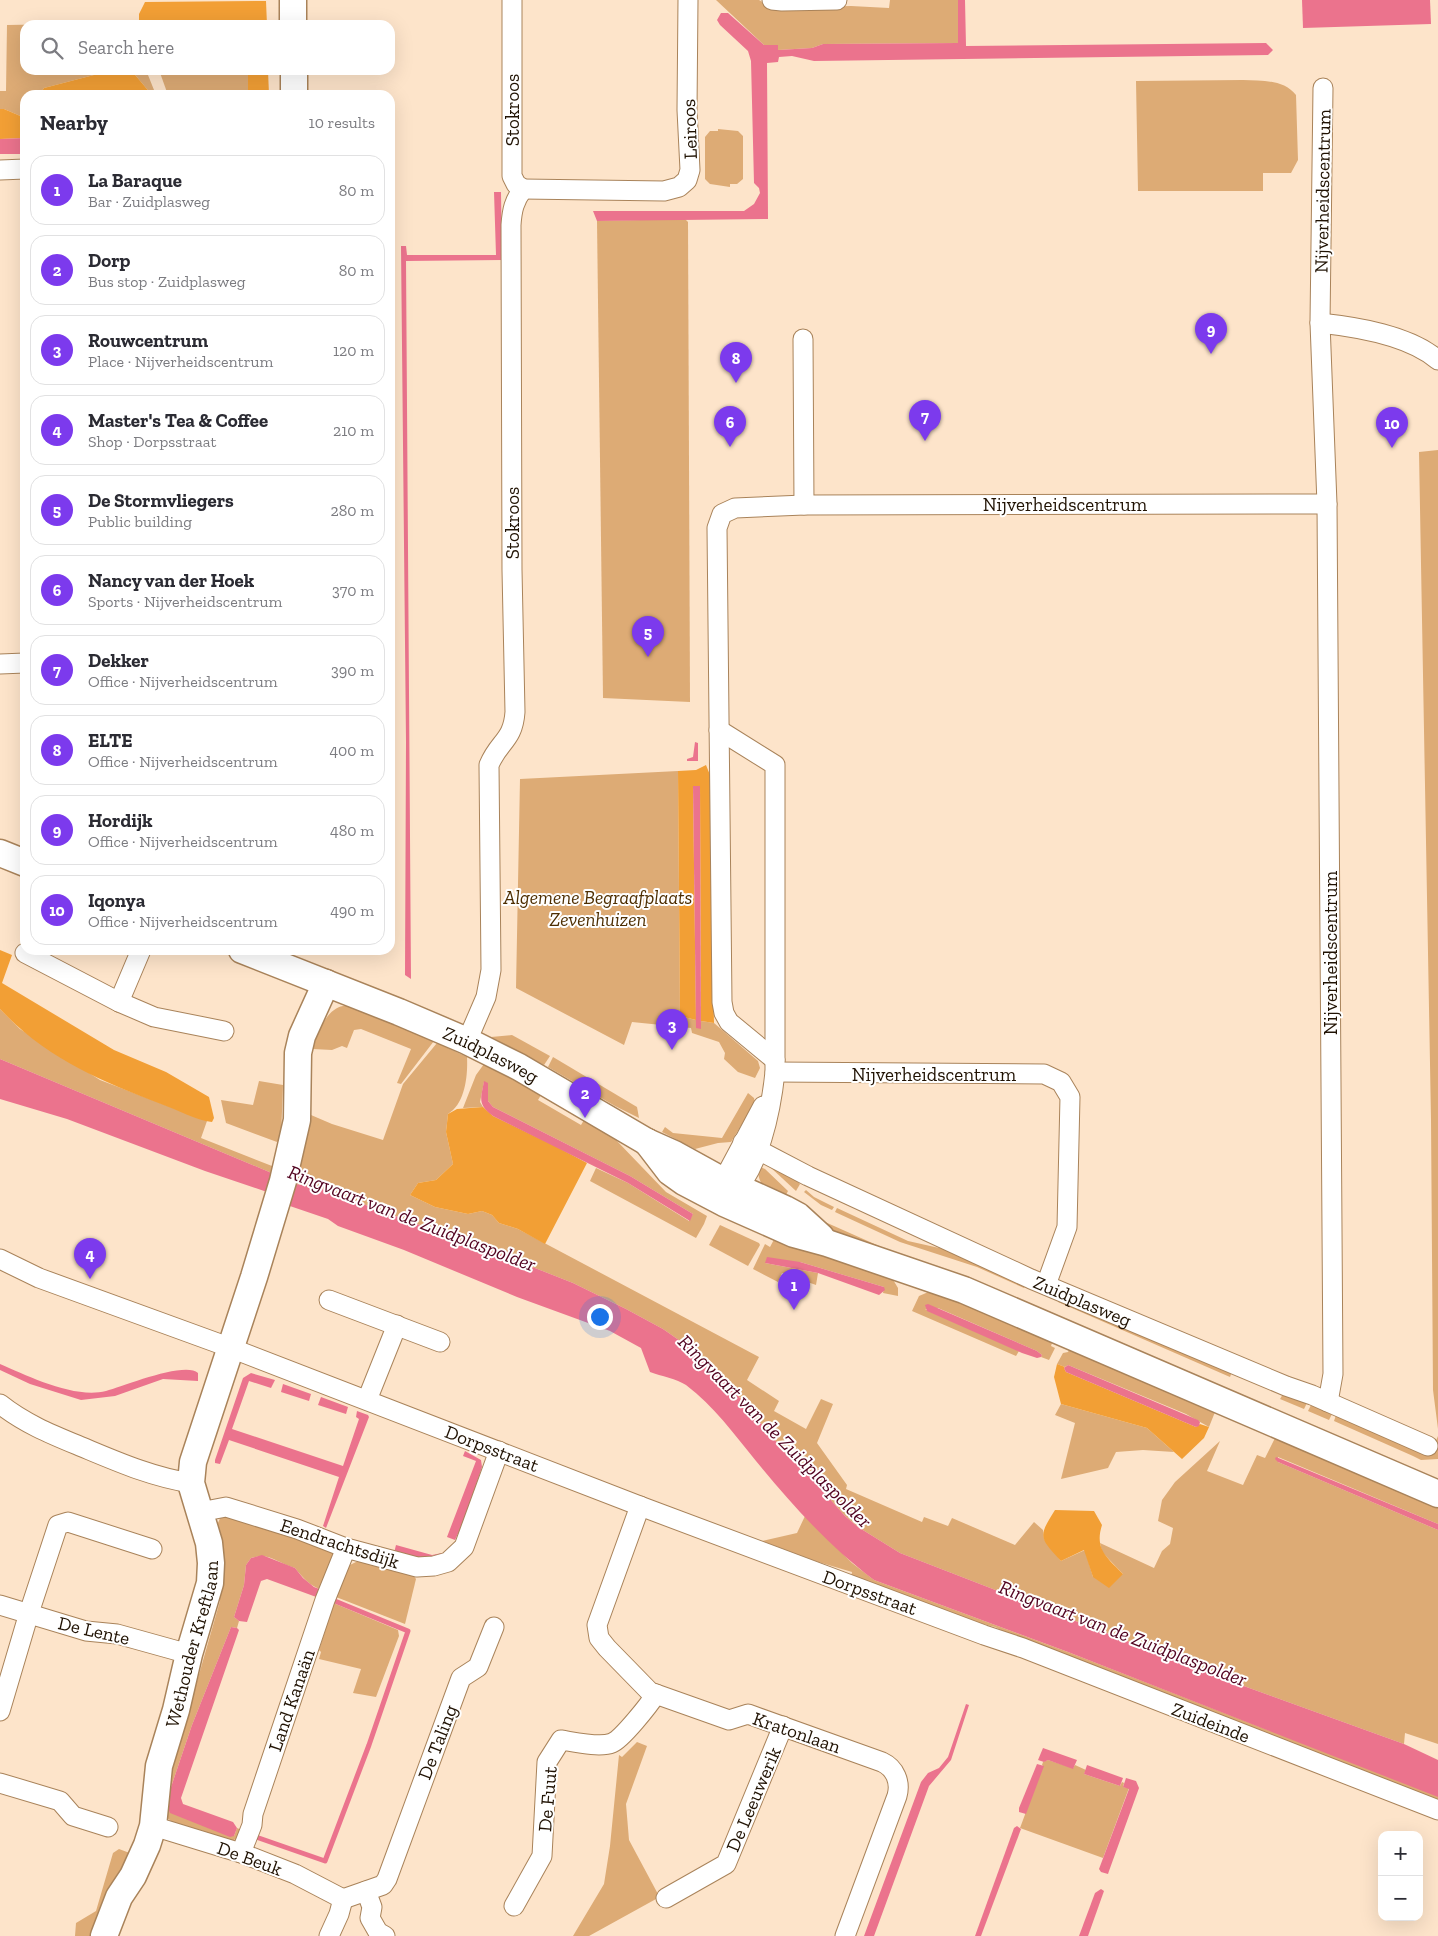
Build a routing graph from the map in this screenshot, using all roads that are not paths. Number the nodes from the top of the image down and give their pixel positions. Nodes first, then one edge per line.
1 (293, 0) edge
2 (512, 0) edge
3 (688, 0) edge
4 (772, 0) edge
5 (837, 0) edge
6 (293, 20) edge
7 (294, 75) edge
8 (1323, 88) dead end
9 (294, 90) edge
10 (20, 169) edge
11 (0, 170) edge
12 (523, 189) junction
13 (1320, 323) junction
14 (803, 339) dead end
15 (1438, 360) edge
16 (1327, 504) junction
17 (804, 505) junction
18 (20, 663) edge
19 (0, 664) edge
20 (719, 730) junction
21 (0, 853) edge
22 (20, 861) edge
23 (29, 955) edge
24 (139, 955) edge
25 (271, 955) edge
26 (326, 983) junction
27 (120, 1002) junction
28 (224, 1031) dead end
29 (467, 1041) junction
30 (775, 1074) junction
31 (751, 1146) junction
32 (728, 1191) junction
33 (0, 1259) edge
34 (1046, 1284) junction
35 (329, 1300) dead end
36 (397, 1325) junction
37 (440, 1342) dead end
38 (230, 1348) junction
39 (367, 1400) junction
40 (1328, 1402) junction
41 (0, 1404) edge
42 (1428, 1446) dead end
43 (499, 1450) junction
44 (191, 1483) junction
45 (1438, 1494) edge
46 (640, 1506) junction
47 (200, 1512) junction
48 (346, 1548) junction
49 (152, 1549) dead end
50 (0, 1605) edge
51 (29, 1613) junction
52 (494, 1627) dead end
53 (984, 1636) joint
54 (189, 1654) junction
55 (656, 1694) junction
56 (0, 1712) edge
57 (783, 1726) junction
58 (0, 1783) edge
59 (1438, 1810) edge
60 (153, 1826) junction
61 (108, 1827) dead end
62 (241, 1852) junction
63 (366, 1892) junction
64 (666, 1898) dead end
65 (343, 1899) junction
66 (514, 1906) dead end
67 (104, 1936) edge
68 (330, 1936) edge
69 (385, 1936) edge
70 (845, 1936) edge

1 - 6 main road
2 - 12 street, Stokroos
3 - 12 street, Leiroos
4 - 5 street
7 - 9 main road
8 - 13 street, Nijverheidscentrum
10 - 11 street
12 - 29 street, Stokroos
13 - 15 street
13 - 16 street, Nijverheidscentrum
14 - 17 street
16 - 17 street, Nijverheidscentrum
16 - 40 street, Nijverheidscentrum
17 - 20 street, Nijverheidscentrum
18 - 19 street
20 - 30 street, Nijverheidscentrum
20 - 30 street
21 - 22 main road
23 - 27 street
24 - 27 street
25 - 26 main road, Zuidplasweg
26 - 29 main road, Zuidplasweg
26 - 38 main road, Wethouder Kreftlaan
27 - 28 street
29 - 32 main road, Zuidplasweg
30 - 31 street
30 - 34 street, Nijverheidscentrum
31 - 32 street
31 - 34 street, Zuidplasweg
32 - 45 main road, Zuidplasweg
33 - 38 street, Dorpsstraat
34 - 40 street, Zuidplasweg
35 - 36 street
36 - 37 street
36 - 39 street
38 - 39 street, Dorpsstraat
38 - 44 main road, Wethouder Kreftlaan
39 - 43 street, Dorpsstraat
40 - 42 street, Zuidplasweg
41 - 44 street
43 - 46 street, Dorpsstraat
43 - 48 street, Eendrachtsdijk
44 - 47 main road, Wethouder Kreftlaan
46 - 53 street, Dorpsstraat
46 - 55 street, Kratonlaan
47 - 48 street, Eendrachtsdijk
47 - 54 main road, Wethouder Kreftlaan
48 - 62 street, Land Kanaän
49 - 51 street
50 - 51 street, De Lente
51 - 54 street, De Lente
51 - 56 street
52 - 63 street, De Taling
53 - 59 street, Zuideinde
54 - 60 main road, Wethouder Kreftlaan
55 - 57 street, Kratonlaan
55 - 66 street, De Fuut
57 - 64 street, De Leeuwerik
57 - 70 street, Kratonlaan
58 - 61 street
60 - 62 street, De Beuk
60 - 67 main road, Wethouder Kreftlaan
62 - 65 street, De Beuk
63 - 65 street
63 - 69 street
65 - 68 street

